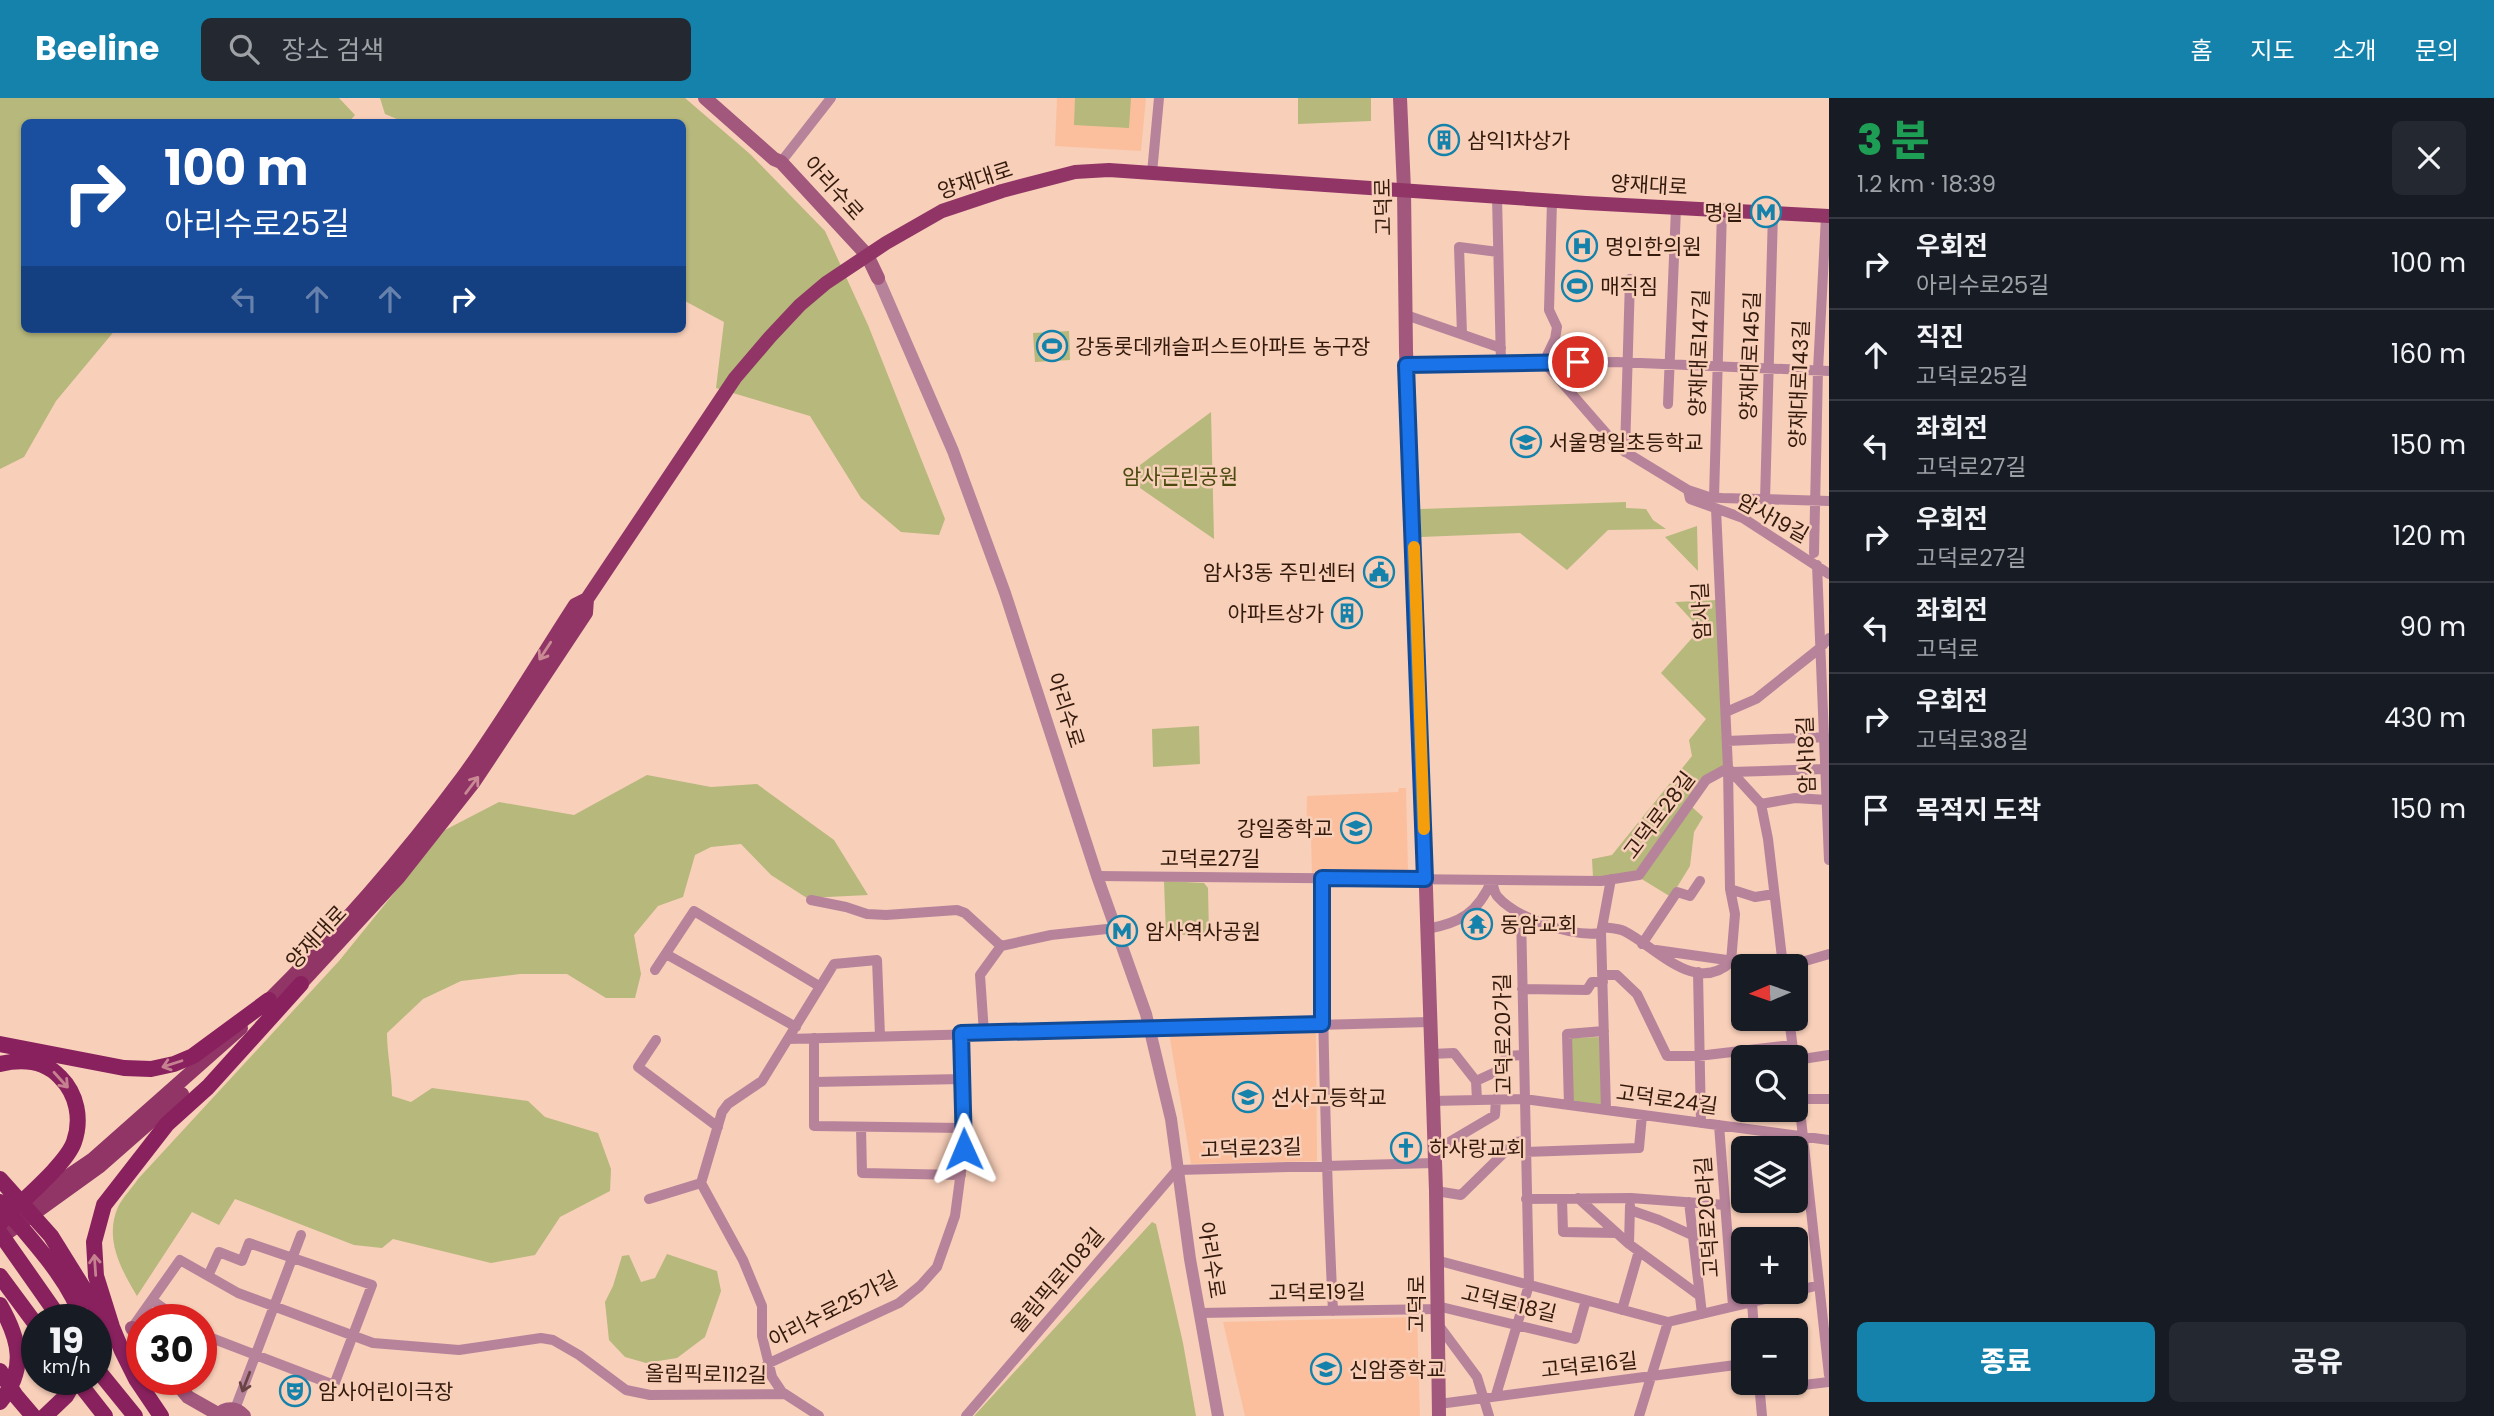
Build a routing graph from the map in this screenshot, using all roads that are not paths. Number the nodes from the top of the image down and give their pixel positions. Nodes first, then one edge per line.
1 (705, 98) edge
2 (831, 98) edge
3 (1159, 98) edge
4 (1400, 98) edge
5 (782, 162) junction
6 (1153, 173) junction
7 (1404, 190) junction
8 (1497, 197) junction
9 (1552, 201) junction
10 (1676, 208) junction
11 (1722, 210) junction
12 (1773, 213) junction
13 (1827, 216) edge
14 (1498, 252) junction
15 (867, 255) junction
16 (878, 278) joint
17 (1630, 279) dead end
18 (1406, 315) junction
19 (1462, 334) junction
20 (1501, 348) junction
21 (1544, 362) junction
22 (1628, 362) junction
23 (1501, 363) junction
24 (1670, 364) junction
25 (1406, 365) junction
26 (1718, 366) junction
27 (1770, 368) junction
28 (1818, 370) junction
29 (1829, 370) edge
30 (1668, 404) dead end
31 (1625, 452) junction
32 (1688, 490) junction
33 (1714, 498) junction
34 (1765, 500) junction
35 (1814, 501) junction
36 (1829, 501) edge
37 (1716, 509) junction
38 (1814, 553) dead end
39 (1817, 565) junction
40 (1829, 573) edge
41 (587, 598) junction
42 (1829, 638) edge
43 (1820, 648) junction
44 (1826, 698) edge
45 (1726, 712) junction
46 (1825, 737) junction
47 (1727, 741) junction
48 (1826, 769) junction
49 (1730, 770) junction
50 (1828, 803) edge
51 (1762, 804) junction
52 (1829, 860) edge
53 (1097, 876) junction
54 (1322, 878) junction
55 (1425, 879) junction
56 (1611, 879) junction
57 (1492, 880) junction
58 (1700, 881) dead end
59 (1730, 889) junction
60 (1774, 894) junction
61 (811, 900) dead end
62 (1521, 914) junction
63 (1116, 928) junction
64 (1427, 929) junction
65 (1602, 930) junction
66 (1001, 946) junction
67 (1647, 947) junction
68 (666, 954) junction
69 (1732, 954) edge
70 (1783, 954) edge
71 (1829, 954) edge
72 (1808, 960) edge
73 (1731, 962) joint
74 (655, 970) dead end
75 (1698, 972) junction
76 (1603, 978) junction
77 (302, 984) junction
78 (819, 986) junction
79 (1522, 989) junction
80 (270, 1000) junction
81 (1429, 1022) junction
82 (1322, 1024) junction
83 (796, 1027) junction
84 (1150, 1029) junction
85 (1604, 1031) junction
86 (1790, 1031) edge
87 (961, 1033) junction
88 (984, 1033) junction
89 (880, 1036) junction
90 (814, 1038) junction
91 (788, 1039) junction
92 (656, 1040) dead end
93 (0, 1044) edge
94 (1792, 1045) edge
95 (41, 1052) junction
96 (1731, 1052) edge
97 (1431, 1054) junction
98 (0, 1055) edge
99 (1523, 1055) junction
100 (1829, 1055) edge
101 (1699, 1056) junction
102 (1808, 1057) edge
103 (0, 1064) edge
104 (962, 1079) junction
105 (814, 1082) junction
106 (1476, 1082) junction
107 (1496, 1099) junction
108 (1524, 1099) junction
109 (1808, 1099) edge
110 (1829, 1099) edge
111 (1477, 1100) junction
112 (1432, 1101) junction
113 (1569, 1105) junction
114 (1606, 1110) junction
115 (1642, 1115) junction
116 (1800, 1122) edge
117 (1701, 1123) junction
118 (1719, 1125) junction
119 (861, 1126) junction
120 (718, 1127) junction
121 (963, 1128) junction
122 (1802, 1136) joint
123 (1808, 1137) edge
124 (1829, 1140) edge
125 (1525, 1147) junction
126 (1434, 1157) junction
127 (97, 1163) junction
128 (1326, 1166) junction
129 (1177, 1170) junction
130 (961, 1175) junction
131 (0, 1179) edge
132 (701, 1183) junction
133 (1808, 1187) edge
134 (1436, 1191) junction
135 (1578, 1198) junction
136 (1631, 1198) junction
137 (649, 1199) dead end
138 (1526, 1199) junction
139 (1562, 1199) junction
140 (0, 1202) edge
141 (1689, 1202) junction
142 (1725, 1205) junction
143 (1630, 1210) junction
144 (1, 1231) edge
145 (1617, 1233) junction
146 (301, 1235) dead end
147 (1694, 1236) junction
148 (1629, 1244) junction
149 (1639, 1251) junction
150 (292, 1258) junction
151 (1436, 1260) junction
152 (0, 1276) edge
153 (208, 1276) junction
154 (1529, 1285) junction
155 (1820, 1289) junction
156 (1808, 1290) edge
157 (1700, 1297) junction
158 (152, 1300) junction
159 (1586, 1300) junction
160 (21, 1304) edge
161 (50, 1304) edge
162 (75, 1304) edge
163 (149, 1304) edge
164 (158, 1304) edge
165 (1742, 1304) edge
166 (0, 1306) edge
167 (1733, 1306) junction
168 (274, 1307) junction
169 (1829, 1307) edge
170 (1622, 1310) junction
171 (1333, 1311) junction
172 (1199, 1313) junction
173 (1437, 1313) junction
174 (1702, 1314) junction
175 (1668, 1322) junction
176 (1517, 1325) junction
177 (353, 1336) junction
178 (217, 1340) edge
179 (122, 1351) junction
180 (256, 1355) junction
181 (767, 1364) junction
182 (1731, 1366) edge
183 (0, 1370) edge
184 (1829, 1375) edge
185 (1651, 1378) junction
186 (1829, 1382) edge
187 (1808, 1383) edge
188 (112, 1388) edge
189 (784, 1394) junction
190 (67, 1395) edge
191 (89, 1395) edge
192 (186, 1395) edge
193 (1496, 1395) junction
194 (1760, 1395) edge
195 (1484, 1396) junction
196 (0, 1402) edge
197 (1439, 1410) edge
198 (240, 1413) edge
199 (218, 1415) edge
200 (33, 1416) edge
201 (45, 1416) edge
202 (105, 1416) edge
203 (135, 1416) edge
204 (161, 1416) edge
205 (819, 1416) edge
206 (966, 1416) edge
207 (1218, 1416) edge
208 (1489, 1416) edge
209 (1639, 1416) edge
210 (1762, 1416) edge

1 - 5 main road, 아리수로
2 - 5 street
3 - 6 street
4 - 7 main road, 고덕로
5 - 15 main road, 아리수로
6 - 7 main road, 양재대로
6 - 15 main road, 양재대로
7 - 8 main road, 양재대로
7 - 18 main road, 고덕로
8 - 9 main road, 양재대로
8 - 14 street
9 - 10 main road, 양재대로
9 - 21 street
10 - 11 main road, 양재대로
10 - 24 street
11 - 12 main road, 양재대로
11 - 26 street, 양재대로147길
12 - 13 main road, 양재대로
12 - 27 street, 양재대로145길
13 - 28 street, 양재대로143길
14 - 19 street
14 - 20 street
15 - 16 main road, 아리수로
15 - 41 main road, 양재대로
16 - 53 street, 아리수로
17 - 22 street
18 - 19 street
18 - 25 main road, 고덕로
19 - 20 street
20 - 23 street
21 - 22 street
21 - 23 street
21 - 31 street, 암사19길
22 - 24 street
22 - 31 street
23 - 25 street
24 - 26 street
24 - 30 street
25 - 55 main road, 고덕로
26 - 27 street
26 - 33 street, 양재대로147길
27 - 28 street
27 - 34 street, 양재대로145길
28 - 29 street
28 - 35 street, 양재대로143길
31 - 32 street, 암사19길
32 - 33 street
32 - 37 street, 암사19길
33 - 34 street
34 - 35 street
35 - 36 street
35 - 38 street, 양재대로143길
37 - 39 street, 암사19길
37 - 45 street, 암사길
39 - 40 street, 암사19길
39 - 43 street
77 -> 41 main road, 양재대로
41 -> 80 main road, 양재대로
42 - 43 street
43 - 44 street, 암사18길
43 - 45 street
44 - 46 street, 암사18길
45 - 47 street, 암사길
46 - 47 street
46 - 48 street, 암사18길
47 - 49 street, 암사길
48 - 49 street
48 - 50 street, 암사18길
49 - 51 street
49 - 56 street, 고덕로28길
49 - 59 street, 암사길
50 - 51 street
50 - 52 street, 암사18길
51 - 60 street
53 - 54 street, 고덕로27길
53 - 63 street, 아리수로
54 - 55 street, 고덕로27길
54 - 82 street
55 - 57 street, 고덕로28길
55 - 64 main road, 고덕로
56 - 57 street, 고덕로28길
56 - 65 street
57 - 62 street
57 - 64 street
58 - 67 street
59 - 60 street
59 - 69 street, 암사길
60 - 70 street
61 - 66 street
62 - 65 street
62 - 79 street, 고덕로20가길
63 - 66 street
63 - 84 street, 아리수로
64 - 81 main road, 고덕로
65 - 67 street
65 - 76 street
66 - 88 street
67 - 73 street
67 - 75 street
68 - 74 street
68 - 78 street
68 - 83 street
71 - 72 street
73 - 75 street
75 - 101 street
76 - 79 street
76 - 85 street
76 - 101 street
77 - 127 main road, 양재대로
179 -> 77 highway
78 - 83 street
78 - 89 street
79 - 99 street, 고덕로20가길
80 -> 95 highway
80 - 127 main road, 양재대로
81 - 82 street
81 - 97 main road, 고덕로
82 - 84 street
82 - 128 street
83 - 91 street
84 - 88 street
84 - 129 street, 아리수로
85 - 113 street
85 - 114 street
86 - 94 street
87 - 88 street
87 - 89 street
87 - 104 street, 아리수로25가길
89 - 90 street
90 - 91 street
90 - 105 street
91 - 120 street
92 - 120 street
93 - 95 highway
95 - 98 highway
96 - 101 street
97 - 106 street
97 - 112 main road, 고덕로
99 - 106 street
99 - 108 street, 고덕로20가길
100 - 102 street
101 - 117 street
103 -> 144 highway
104 - 105 street
104 - 121 street, 아리수로25가길
105 - 119 street
106 - 111 street
107 - 108 street, 고덕로24길
107 - 111 street, 고덕로24길
107 - 126 street
108 - 113 street, 고덕로24길
108 - 125 street, 고덕로20가길
109 - 110 street
111 - 112 street, 고덕로24길
112 - 126 main road, 고덕로
113 - 114 street, 고덕로24길
114 - 115 street, 고덕로24길
115 - 117 street, 고덕로24길
115 - 125 street
116 - 122 street
117 - 118 street, 고덕로24길
118 - 122 street, 고덕로24길
118 - 142 street, 고덕로20라길
119 - 121 street
119 - 130 street
120 - 132 street
121 - 130 street, 아리수로25가길
123 - 124 street, 고덕로24길
125 - 134 street
125 - 138 street, 고덕로20가길
126 - 128 street, 고덕로23길
126 - 134 main road, 고덕로
127 - 144 main road, 양재대로
128 - 129 street, 고덕로23길
128 - 171 street, 고덕로23길
129 - 172 street, 아리수로
129 - 206 street, 올림픽로108길
130 - 181 street, 아리수로25가길
131 - 179 highway
132 - 137 street
132 - 181 street
133 - 155 street
134 - 151 main road, 고덕로
135 - 136 street
135 - 139 street
135 - 145 street
136 - 141 street
136 - 143 street
138 - 139 street
138 - 154 street, 고덕로20가길
139 - 145 street
140 - 162 highway
141 - 142 street
141 - 147 street
142 - 167 street, 고덕로20라길
143 - 147 street
143 - 148 street
144 - 161 highway
145 - 148 street
146 - 150 street
147 - 157 street
148 - 149 street
149 - 157 street
149 - 170 street
150 - 153 street
150 - 168 street
150 - 177 street
151 - 154 street
151 - 173 main road, 고덕로
152 - 160 highway
153 - 158 street, 올림픽로112길
153 - 168 street, 올림픽로112길
154 - 159 street
154 - 176 street, 고덕로20가길
155 - 156 street
155 - 169 street
155 - 184 street
157 - 174 street
158 - 163 street, 올림픽로112길
158 - 164 street
159 - 170 street
159 - 176 street, 고덕로18길
165 - 167 street
166 - 196 highway
167 - 174 street
168 - 177 street, 올림픽로112길
168 - 180 street
170 - 175 street
171 - 172 street, 고덕로19길
171 - 173 street, 고덕로19길
172 - 207 street, 아리수로
173 - 176 street, 고덕로18길
173 - 195 street
173 - 197 main road, 고덕로
174 - 175 street
175 - 185 street
176 - 193 street, 고덕로20가길
177 - 180 street
177 - 189 street, 올림픽로112길
178 - 180 street
179 - 204 highway
180 -> 198 street
181 - 189 street
182 - 185 street, 고덕로16길
183 - 200 highway
185 - 193 street, 고덕로16길
185 - 209 street
186 - 187 street
188 - 203 highway
189 - 205 street
190 - 201 highway
191 - 202 highway
192 - 199 main road
193 - 195 street, 고덕로16길
194 - 210 street
195 - 197 street, 고덕로16길
195 - 208 street
198 - 199 main road

